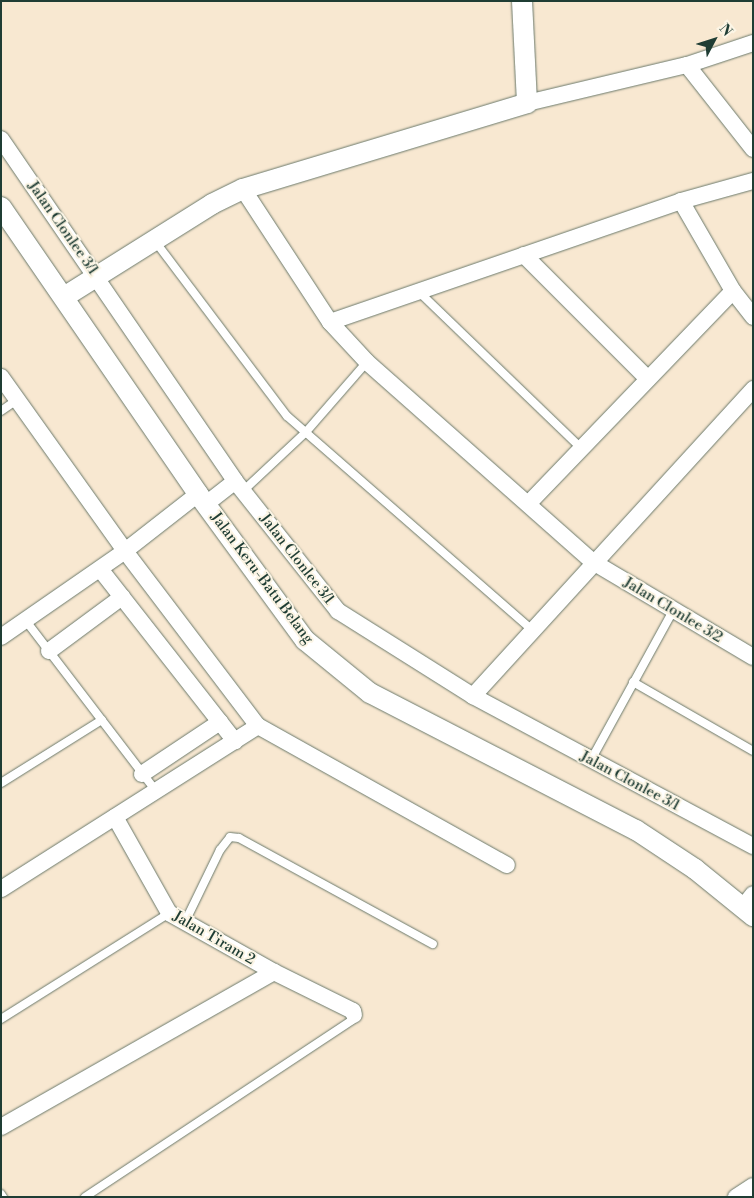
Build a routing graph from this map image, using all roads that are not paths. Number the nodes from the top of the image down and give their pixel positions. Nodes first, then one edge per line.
1 (522, 1) edge
2 (753, 42) edge
3 (687, 65) junction
4 (527, 103) junction
5 (1, 139) edge
6 (753, 148) edge
7 (753, 181) edge
8 (243, 189) junction
9 (681, 201) junction
10 (1, 206) edge
11 (154, 239) junction
12 (524, 254) junction
13 (96, 277) junction
14 (418, 291) junction
15 (733, 291) junction
16 (64, 297) junction
17 (753, 317) edge
18 (330, 322) junction
19 (367, 362) junction
20 (1, 377) edge
21 (648, 379) junction
22 (753, 389) edge
23 (17, 400) junction
24 (1, 411) edge
25 (306, 433) junction
26 (581, 448) junction
27 (239, 486) junction
28 (202, 499) junction
29 (528, 503) junction
30 (125, 551) junction
31 (593, 562) junction
32 (100, 569) junction
33 (122, 597) junction
34 (673, 611) junction
35 (26, 621) junction
36 (532, 630) junction
37 (1, 637) edge
38 (49, 651) junction
39 (753, 657) edge
40 (633, 682) junction
41 (473, 696) junction
42 (102, 720) junction
43 (220, 722) junction
44 (258, 726) junction
45 (234, 741) junction
46 (753, 751) edge
47 (591, 760) junction
48 (142, 774) junction
49 (1, 782) edge
50 (156, 791) junction
51 (115, 816) junction
52 (753, 846) edge
53 (507, 865) dead end
54 (1, 889) edge
55 (750, 906) edge
56 (169, 913) junction
57 (185, 922) junction
58 (433, 944) dead end
59 (274, 972) junction
60 (354, 1015) joint
61 (1, 1019) edge
62 (1, 1127) edge
63 (753, 1186) edge
64 (85, 1197) edge
65 (736, 1197) edge

1 - 4 street
2 - 3 street
3 - 4 street
3 - 6 street
4 - 8 street
5 - 13 street, Jalan Clonlee 3/1
7 - 9 street
8 - 11 street
8 - 18 street, Jalan Clonlee 3/2
9 - 12 street
9 - 15 street
10 - 16 street, Jalan Keru-Batu Belang
11 - 13 street
11 - 25 lane
12 - 14 street
12 - 21 street
13 - 16 street
13 - 27 street, Jalan Clonlee 3/1
14 - 18 street
14 - 26 lane
15 - 17 street
15 - 21 street
16 - 28 street, Jalan Keru-Batu Belang
18 - 19 street, Jalan Clonlee 3/2
19 - 25 lane
19 - 29 street, Jalan Clonlee 3/2
20 - 23 street
21 - 26 street
22 - 31 street
23 - 24 lane
23 - 30 street
25 - 27 lane
25 - 36 lane
26 - 29 street
27 - 28 street
27 - 41 street, Jalan Clonlee 3/1
28 - 30 street
28 - 55 street, Jalan Keru-Batu Belang
29 - 31 street, Jalan Clonlee 3/2
30 - 32 street
30 - 44 street
31 - 34 street, Jalan Clonlee 3/2
31 - 36 street
32 - 33 street
32 - 35 street
33 - 38 street
33 - 43 street
34 - 39 street, Jalan Clonlee 3/2
34 - 40 lane
35 - 37 street
35 - 38 lane
36 - 41 street
38 - 42 lane
40 - 46 lane
40 - 47 lane
41 - 47 street, Jalan Clonlee 3/1
42 - 48 lane
42 - 49 lane
43 - 45 street
43 - 48 street
44 - 45 street
44 - 53 street
45 - 50 street
47 - 52 street, Jalan Clonlee 3/1
48 - 50 lane
50 - 51 street
51 - 54 street
51 - 56 street, Jalan Tiram 2
56 - 57 street, Jalan Tiram 2
56 - 61 lane
57 - 58 lane
57 - 59 street, Jalan Tiram 2
59 - 60 street, Jalan Tiram 2
59 - 62 street
60 - 64 lane
63 - 65 street

